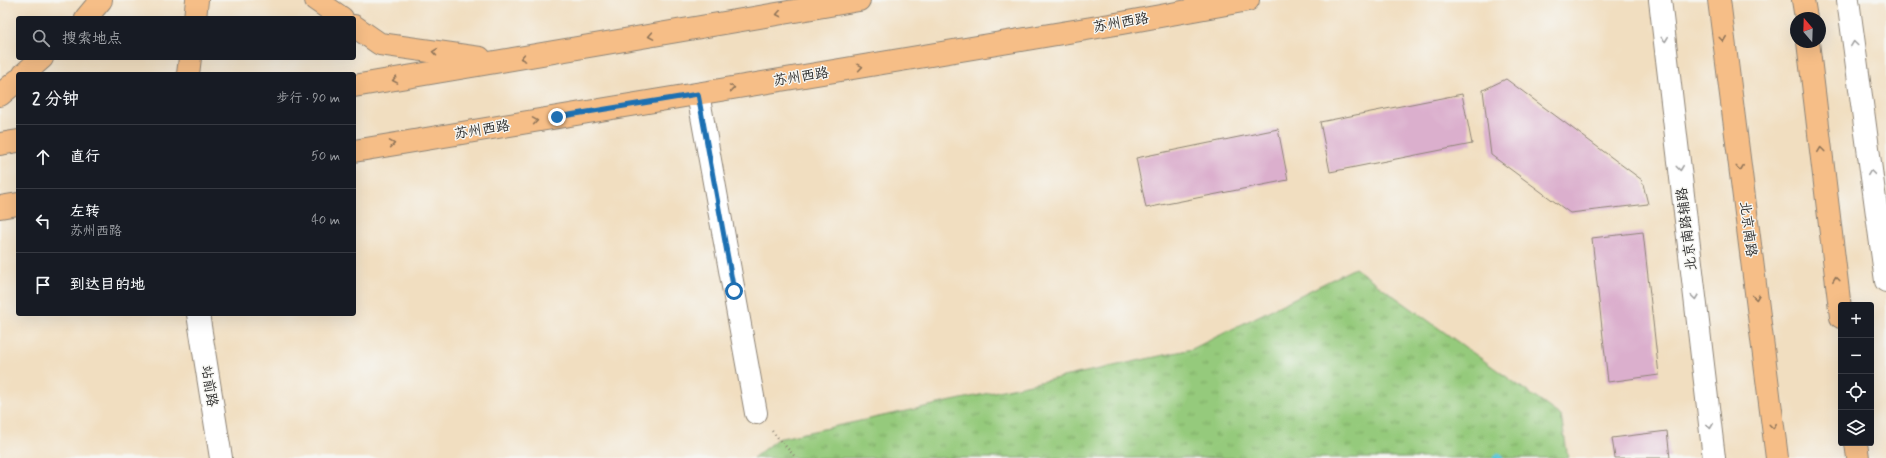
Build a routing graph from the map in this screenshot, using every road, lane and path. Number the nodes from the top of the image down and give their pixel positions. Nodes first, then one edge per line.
1 (101, 0) edge
2 (198, 0) edge
3 (316, 0) edge
4 (859, 0) edge
5 (1248, 0) edge
6 (1660, 0) edge
7 (1718, 0) edge
8 (1803, 0) edge
9 (1848, 0) edge
10 (1805, 12) edge
11 (88, 16) edge
12 (195, 16) edge
13 (339, 16) edge
14 (356, 27) edge
15 (1809, 48) edge
16 (40, 60) edge
17 (190, 60) edge
18 (501, 61) junction
19 (26, 72) edge
20 (188, 72) edge
21 (16, 82) edge
22 (356, 86) edge
23 (698, 94) junction
24 (0, 95) edge
25 (16, 141) edge
26 (0, 144) edge
27 (356, 151) edge
28 (16, 204) edge
29 (0, 207) edge
30 (1886, 281) edge
31 (1839, 302) edge
32 (198, 316) edge
33 (756, 413) joint
34 (1856, 446) edge
35 (221, 458) edge
36 (796, 458) edge
37 (1714, 458) edge
38 (1777, 458) edge
39 (1858, 458) edge

1 - 11 main road
2 - 12 main road
3 - 13 main road
4 -> 18 main road
23 -> 5 main road, 苏州西路
6 -> 37 street, 北京南路辅路
7 -> 38 main road, 北京南路
8 - 10 main road
30 -> 9 street
18 -> 14 main road
31 -> 15 main road
16 - 19 main road
17 - 20 main road
18 -> 22 main road
21 - 24 main road
27 -> 23 main road, 苏州西路
23 - 33 street
25 - 26 main road
28 - 29 main road
32 - 35 street, 站前路
33 - 36 path
34 - 39 main road

